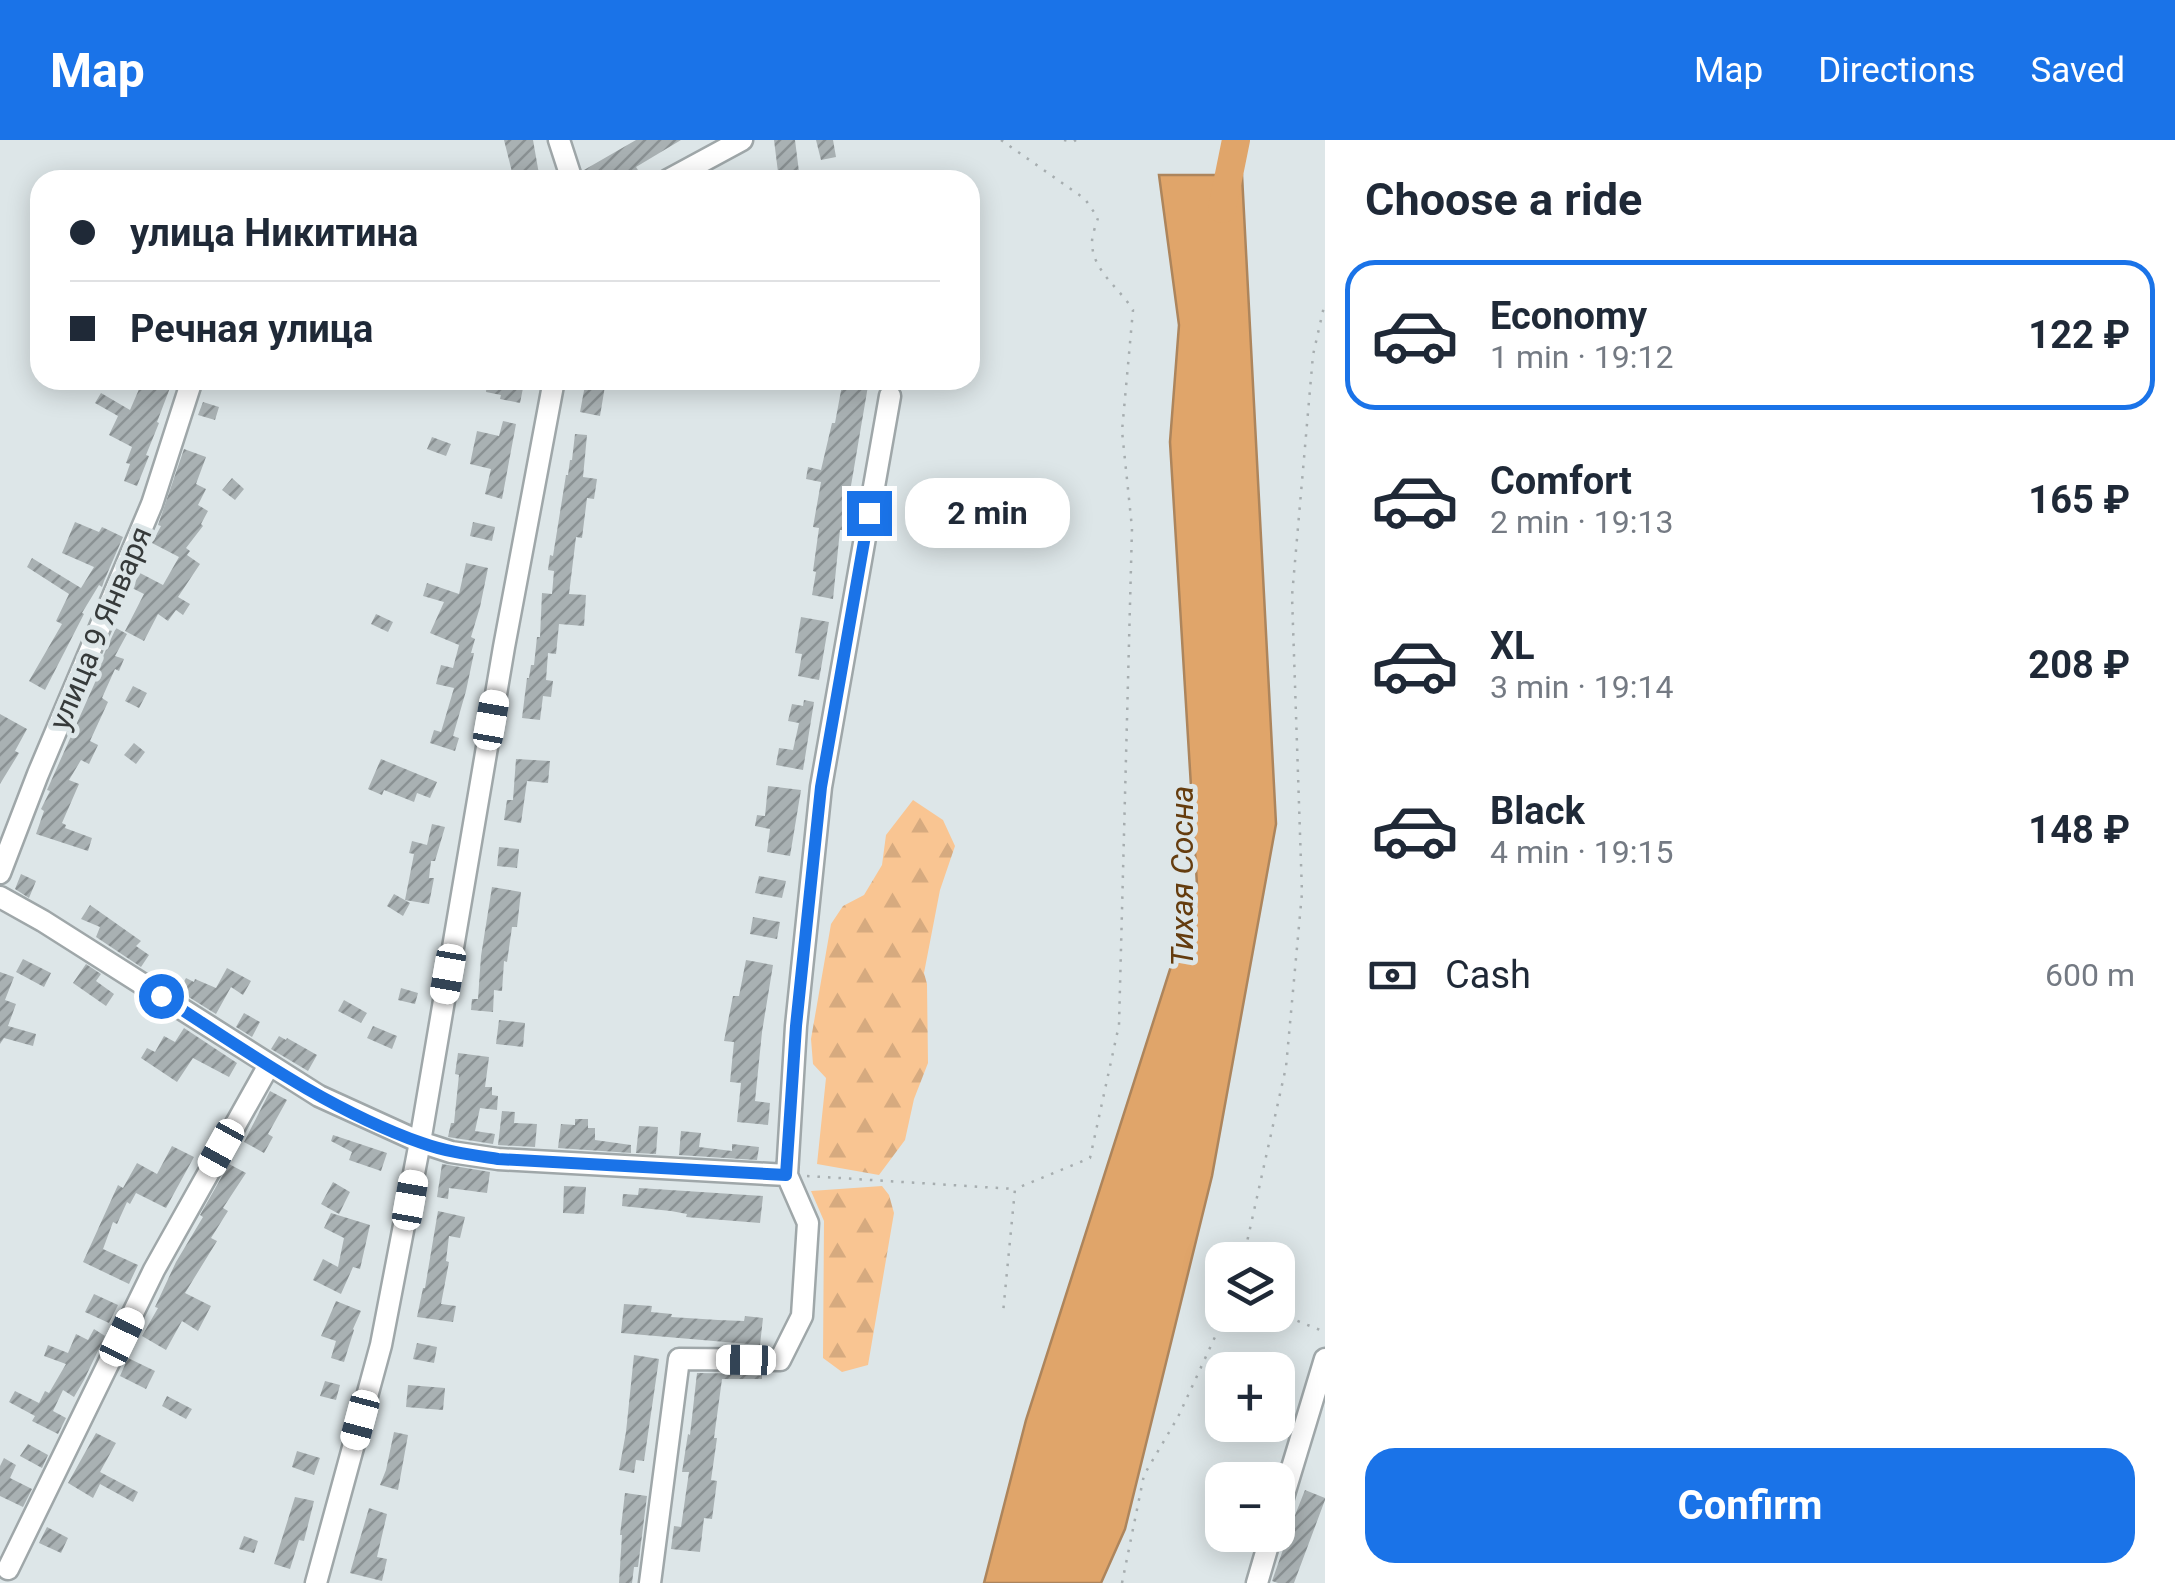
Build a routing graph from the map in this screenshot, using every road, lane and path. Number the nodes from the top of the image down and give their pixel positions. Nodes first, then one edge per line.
1 (559, 140) edge
2 (742, 140) edge
3 (1000, 140) edge
4 (1064, 140) edge
5 (1076, 140) edge
6 (569, 170) edge
7 (686, 170) edge
8 (1325, 302) edge
9 (189, 390) edge
10 (548, 390) edge
11 (890, 396) dead end
12 (0, 872) edge
13 (0, 897) edge
14 (269, 1065) junction
15 (420, 1142) junction
16 (786, 1175) junction
17 (1015, 1189) junction
18 (1248, 1242) edge
19 (1003, 1313) dead end
20 (1295, 1321) edge
21 (1218, 1332) edge
22 (1325, 1332) edge
23 (1325, 1358) edge
24 (1294, 1462) edge
25 (1266, 1552) edge
26 (8, 1569) dead end
27 (316, 1583) edge
28 (650, 1583) edge
29 (1122, 1583) edge
30 (1256, 1583) edge

1 - 6 street
2 - 7 street
3 - 17 path
4 - 5 path
8 - 18 path
9 - 12 street, улица 9 Января
10 - 15 street
11 - 16 street
13 - 14 street
14 - 15 street
14 - 26 street
15 - 16 street
15 - 27 street
16 - 17 path
16 - 28 street
17 - 19 path
20 - 22 path
21 - 29 path
23 - 24 street
25 - 30 street

